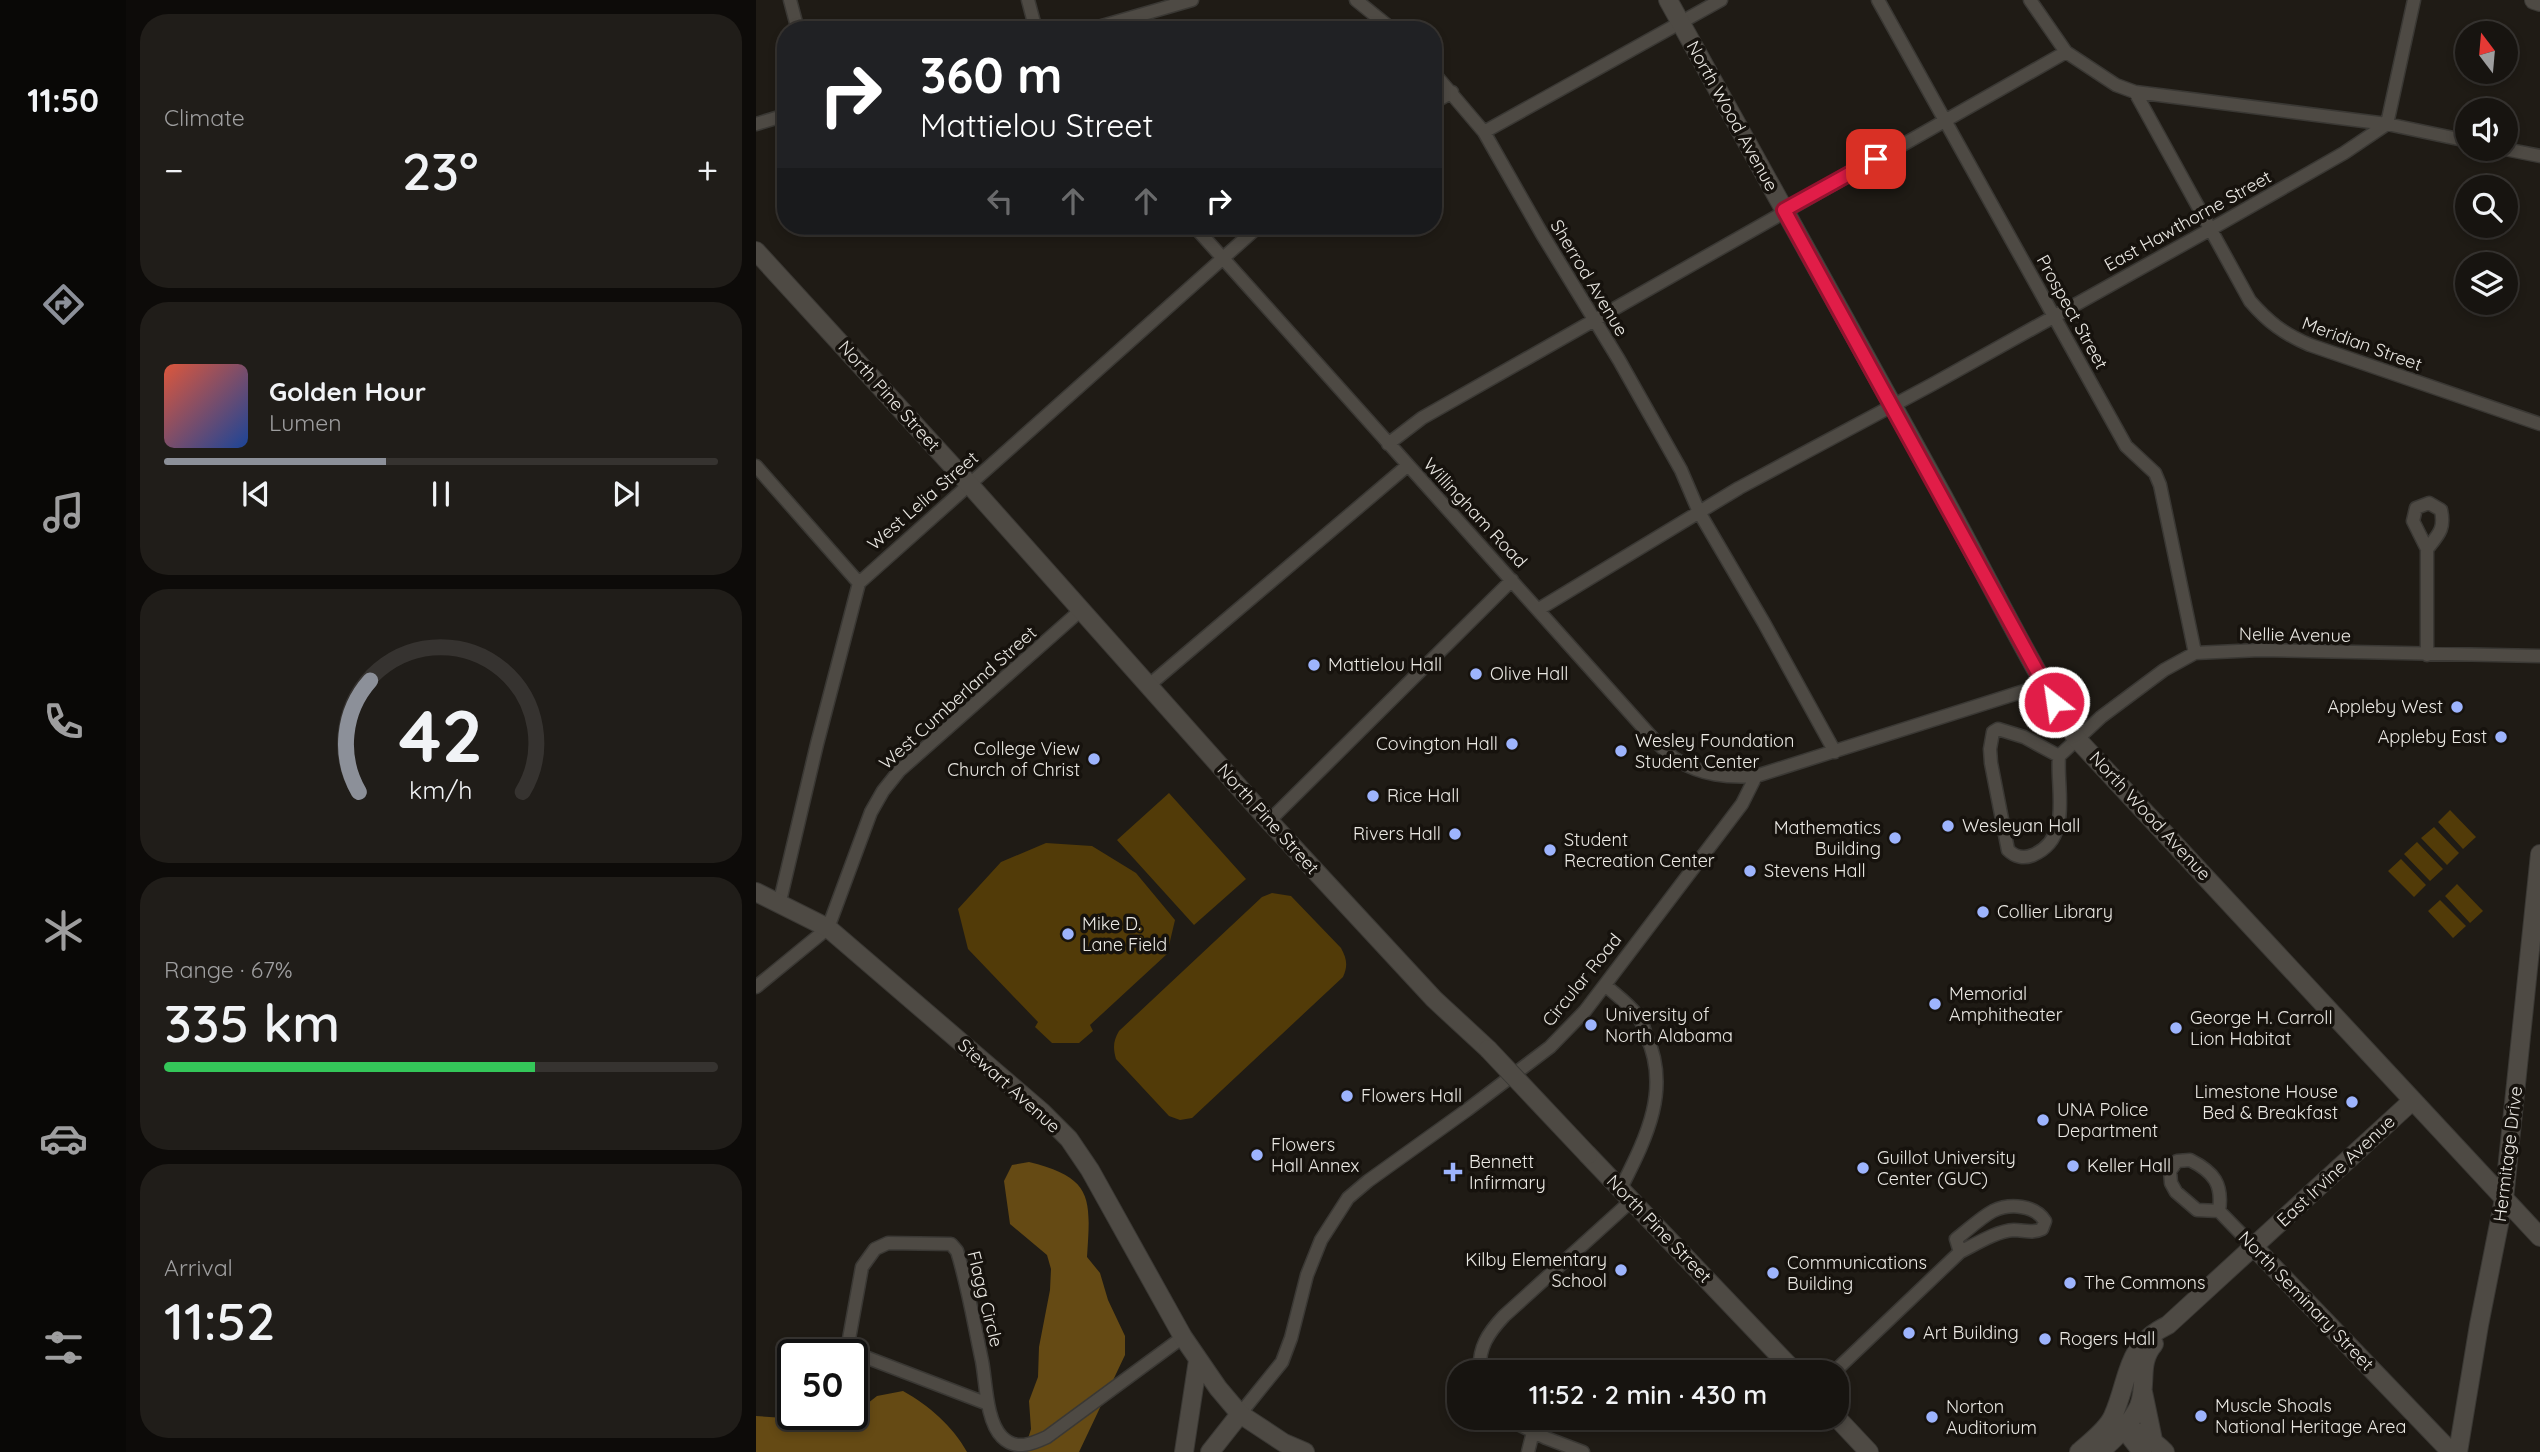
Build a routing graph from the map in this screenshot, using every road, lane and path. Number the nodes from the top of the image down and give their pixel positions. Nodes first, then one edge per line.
1 (790, 0) edge
2 (1028, 0) edge
3 (1192, 0) edge
4 (1356, 0) edge
5 (1668, 0) edge
6 (1721, 0) edge
7 (1878, 0) edge
8 (2030, 0) edge
9 (2414, 0) edge
10 (2534, 0) edge
11 (2540, 2) edge
12 (796, 21) edge
13 (1034, 21) edge
14 (1119, 21) edge
15 (1382, 21) edge
16 (1681, 24) junction
17 (2066, 52) junction
18 (1442, 81) edge
19 (1452, 92) junction
20 (2135, 92) junction
21 (1442, 98) edge
22 (777, 118) edge
23 (1945, 120) junction
24 (756, 124) edge
25 (2387, 124) junction
26 (1484, 132) junction
27 (2455, 138) edge
28 (2518, 152) edge
29 (2540, 156) edge
30 (1784, 210) junction
31 (2211, 229) junction
32 (1202, 235) edge
33 (1249, 235) edge
34 (756, 252) edge
35 (1222, 259) junction
36 (2054, 317) junction
37 (1593, 320) junction
38 (1891, 405) junction
39 (2540, 424) edge
40 (1388, 444) junction
41 (756, 466) edge
42 (1408, 466) junction
43 (969, 484) junction
44 (1699, 512) junction
45 (2427, 549) dead end
46 (1512, 580) junction
47 (859, 583) junction
48 (1539, 609) junction
49 (1081, 610) junction
50 (2196, 653) junction
51 (2427, 655) junction
52 (2540, 656) edge
53 (2043, 685) junction
54 (1149, 686) junction
55 (2076, 738) junction
56 (1835, 752) junction
57 (2059, 756) junction
58 (1756, 776) junction
59 (1269, 821) junction
60 (2540, 854) edge
61 (756, 892) edge
62 (779, 905) junction
63 (828, 928) junction
64 (2536, 934) edge
65 (1605, 985) junction
66 (756, 987) edge
67 (2412, 1101) junction
68 (1625, 1195) junction
69 (2504, 1199) junction
70 (2219, 1211) junction
71 (2540, 1237) edge
72 (2254, 1247) junction
73 (1960, 1252) junction
74 (2168, 1325) junction
75 (1183, 1336) junction
76 (1198, 1360) junction
77 (1479, 1360) edge
78 (1783, 1360) edge
79 (1847, 1360) edge
80 (2143, 1388) junction
81 (988, 1404) junction
82 (1240, 1414) junction
83 (2119, 1423) junction
84 (1529, 1430) edge
85 (1848, 1430) edge
86 (1533, 1432) junction
87 (2154, 1448) edge
88 (1184, 1452) edge
89 (1210, 1452) edge
90 (1305, 1452) edge
91 (1528, 1452) edge
92 (1583, 1452) edge
93 (1869, 1452) edge
94 (2079, 1452) edge
95 (2101, 1452) edge
96 (2451, 1452) edge
97 (2458, 1452) edge

1 - 12 street
2 - 13 street
3 - 14 street
4 - 15 street
5 - 16 main road, North Wood Avenue
6 - 16 street
7 - 23 street, Prospect Street
8 - 17 street
9 - 25 street
10 - 11 main road
16 - 26 street
16 - 30 main road, North Wood Avenue
17 - 20 street
17 - 23 street
18 - 19 street, Sherrod Avenue
19 - 21 street
19 - 26 street, Sherrod Avenue
20 - 25 street
20 - 31 street, Meridian Street
22 - 24 street
23 - 30 street
23 - 36 street, Prospect Street
25 - 27 street
25 - 31 street, East Hawthorne Street
26 - 37 street, Sherrod Avenue
28 - 29 street
30 - 37 street
30 - 38 main road, North Wood Avenue
31 - 36 street, East Hawthorne Street
31 - 39 street, Meridian Street
32 - 35 street, Willingham Road
33 - 35 street, West Lelia Street
34 - 43 main road, North Pine Street
35 - 40 street, Willingham Road
35 - 43 street, West Lelia Street
36 - 38 street, East Hawthorne Street
36 - 50 street, Prospect Street
37 - 40 street
37 - 44 street, Sherrod Avenue
38 - 44 street, East Hawthorne Street
38 - 53 main road, North Wood Avenue
40 - 42 street, Willingham Road
41 - 47 street
42 - 46 street, Willingham Road
42 - 54 street
43 - 47 street, West Lelia Street
43 - 49 main road, North Pine Street
44 - 48 street, East Hawthorne Street
44 - 56 street, Sherrod Avenue
45 - 51 street
46 - 48 street, Willingham Road
46 - 59 street
47 - 62 street
48 - 58 street, Willingham Road
49 - 54 main road, North Pine Street
49 - 63 street, West Cumberland Street
50 - 51 street, Nellie Avenue
50 - 55 street, Nellie Avenue
51 - 52 street, Nellie Avenue
53 - 55 main road, North Wood Avenue
53 - 56 street
54 - 59 main road, North Pine Street
55 - 57 street, Nellie Avenue
55 - 67 main road, North Wood Avenue
56 - 58 street
57 - 57 street
58 - 65 street, Circular Road
59 - 68 main road, North Pine Street, bridge
60 - 64 main road, Hermitage Drive
61 - 62 main road, Stewart Avenue
62 - 63 main road, Stewart Avenue
63 - 66 street
63 - 75 main road, Stewart Avenue
64 - 69 main road, Hermitage Drive
65 - 68 street
65 - 82 street, Circular Road
67 - 69 main road, North Wood Avenue
67 - 72 main road, East Irvine Avenue
68 - 77 street
68 - 78 main road, North Pine Street
69 - 71 main road, North Wood Avenue
69 - 97 main road, Hermitage Drive
70 - 70 street
70 - 72 street, North Seminary Street
72 - 74 main road, East Irvine Avenue
72 - 96 main road, North Seminary Street
73 - 73 street
73 - 79 street
74 - 80 main road, East Irvine Avenue
74 - 83 main road, East Irvine Avenue
75 - 76 main road, Stewart Avenue
75 - 81 street, Flagg Circle
76 - 82 main road, Stewart Avenue
76 - 88 main road
80 - 83 main road, East Irvine Avenue
80 - 87 main road
81 - 81 street, Flagg Circle
82 - 89 main road
82 - 90 main road, Stewart Avenue
83 - 87 main road
83 - 94 main road, East Irvine Avenue
83 - 95 main road, East Irvine Avenue
84 - 86 street
85 - 93 main road
86 - 91 street
86 - 92 street

